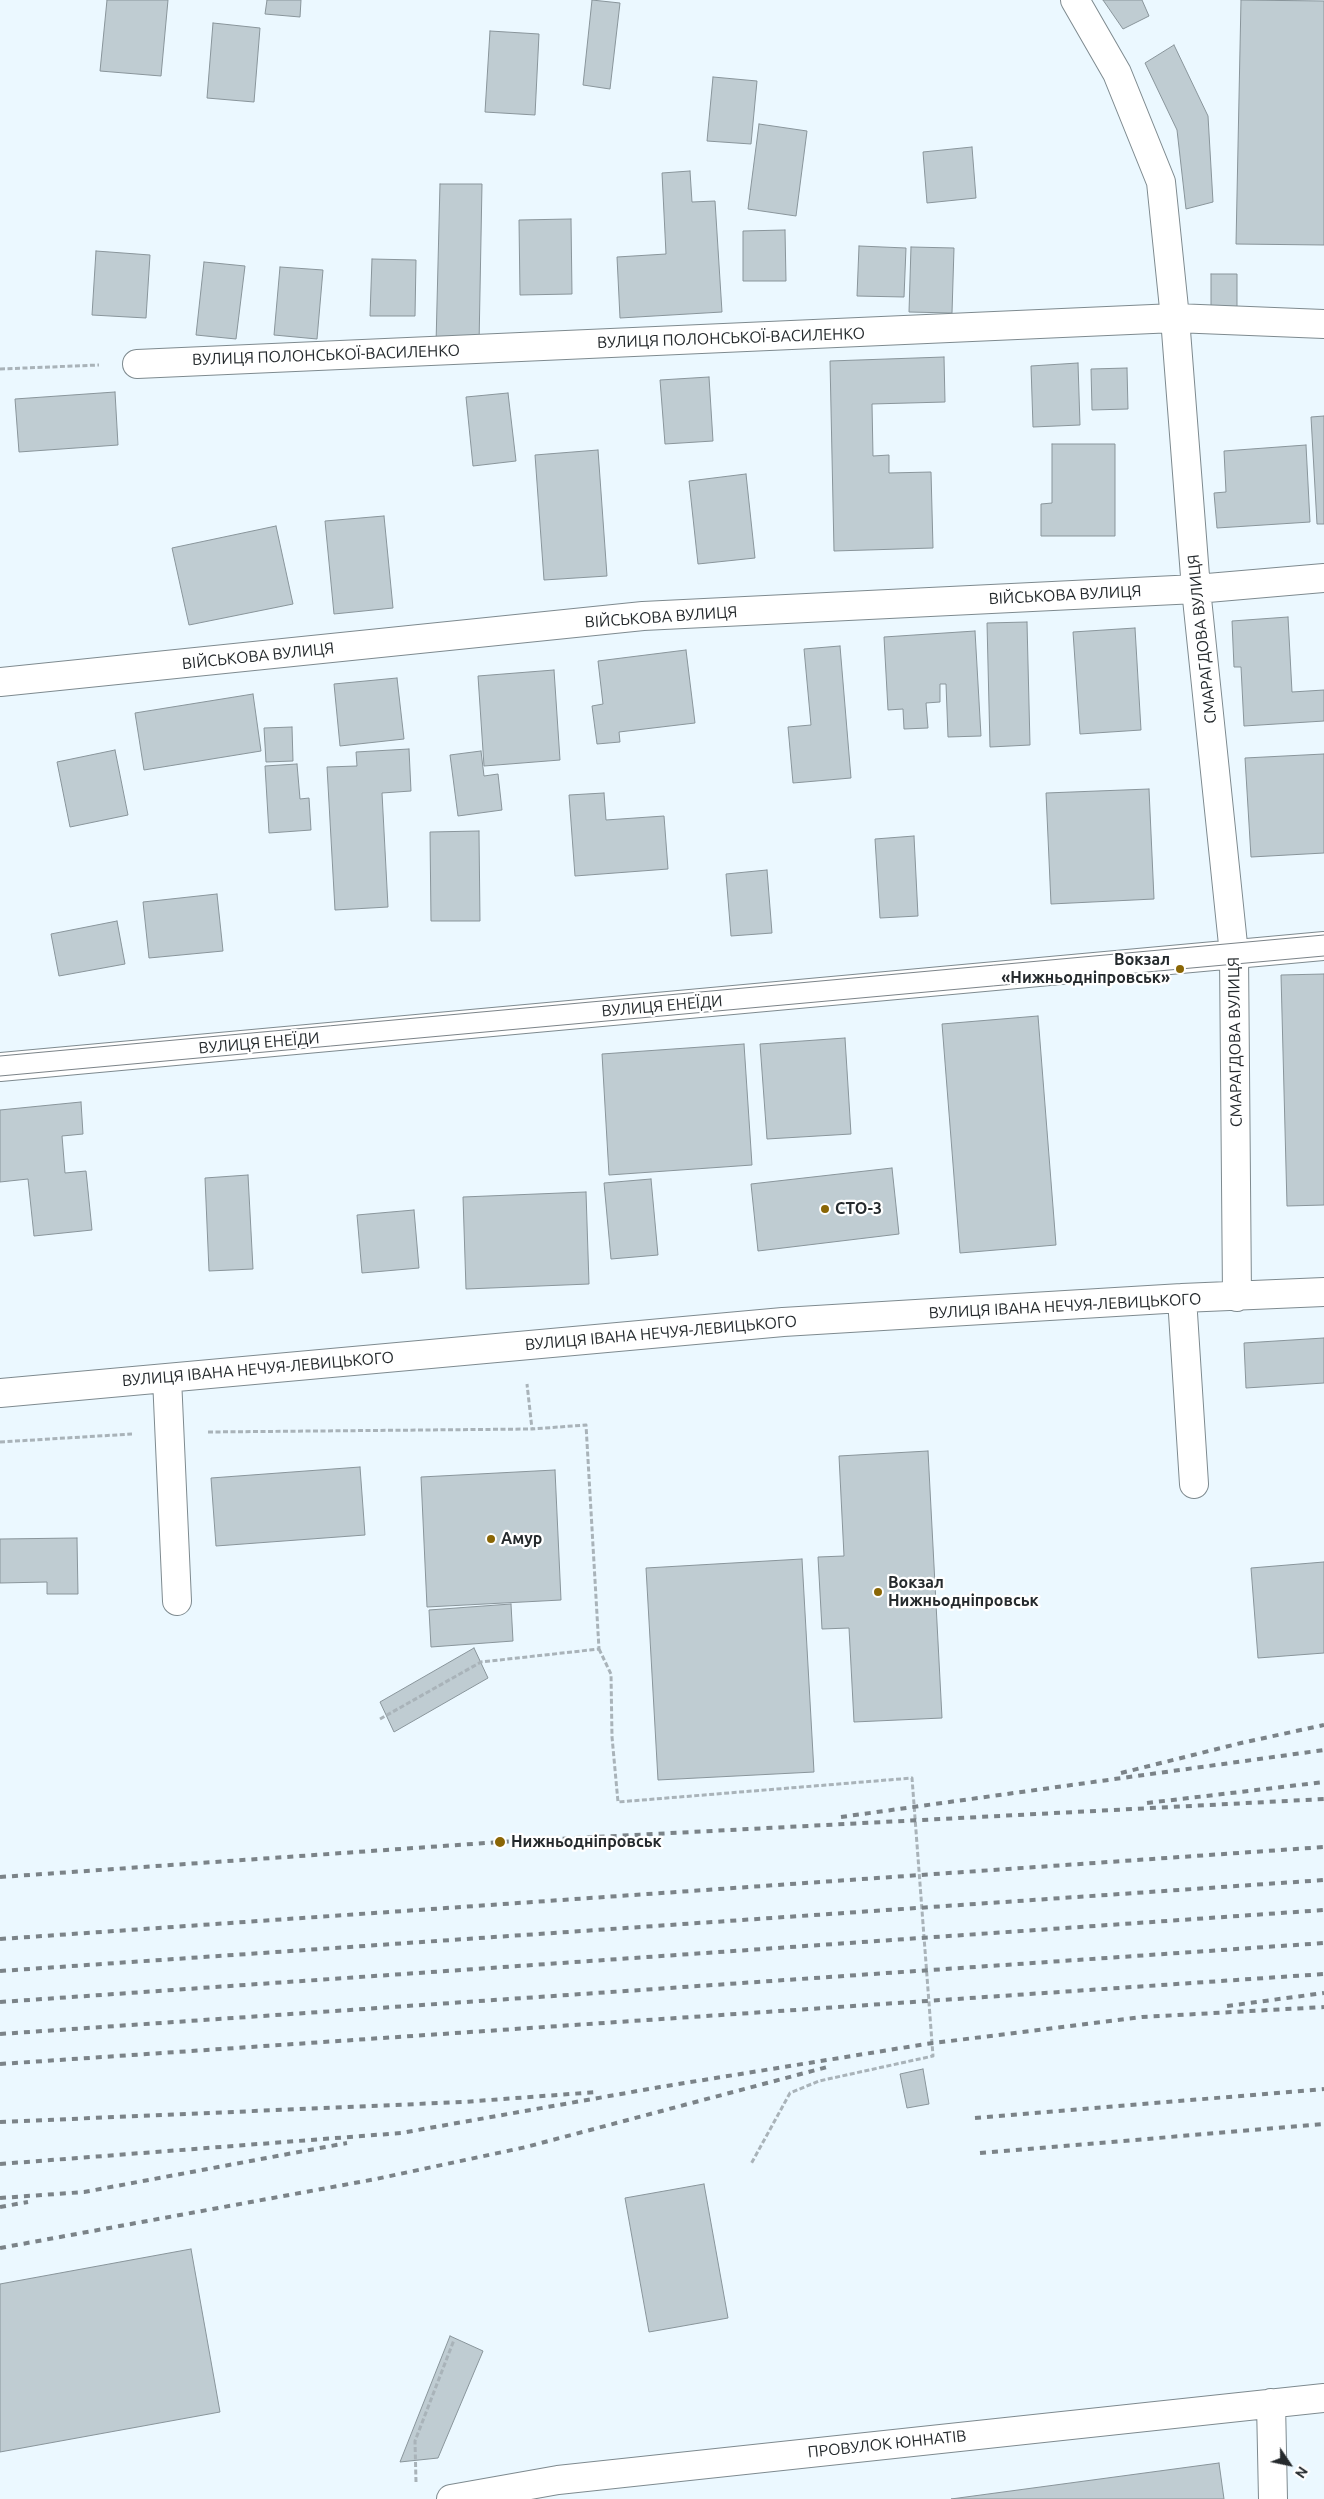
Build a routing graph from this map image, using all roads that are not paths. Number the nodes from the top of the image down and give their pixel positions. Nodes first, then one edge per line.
1 (1076, 0) edge
2 (1175, 318) junction
3 (1324, 324) edge
4 (138, 364) road end
5 (1324, 578) edge
6 (1196, 588) junction
7 (0, 682) edge
8 (1324, 946) edge
9 (1234, 954) junction
10 (0, 1067) edge
11 (1324, 1292) edge
12 (1238, 1297) junction
13 (1182, 1298) junction
14 (167, 1378) junction
15 (0, 1393) edge
16 (1194, 1484) dead end
17 (177, 1601) dead end
18 (1324, 2398) edge
19 (1271, 2403) junction
20 (452, 2499) edge
21 (1273, 2499) edge

1 - 2 street, СМАРАГДОВА ВУЛИЦЯ
2 - 3 street, ВУЛИЦЯ ПОЛОНСЬКОЇ-ВАСИЛЕНКО
2 - 4 street, ВУЛИЦЯ ПОЛОНСЬКОЇ-ВАСИЛЕНКО
2 - 6 street, СМАРАГДОВА ВУЛИЦЯ
5 - 6 street, ВІЙСЬКОВА ВУЛИЦЯ
6 - 7 street, ВІЙСЬКОВА ВУЛИЦЯ
6 - 9 street, СМАРАГДОВА ВУЛИЦЯ
8 - 9 street, ВУЛИЦЯ ЕНЕЇДИ
9 - 10 street, ВУЛИЦЯ ЕНЕЇДИ
9 - 12 street, СМАРАГДОВА ВУЛИЦЯ
11 - 12 street, ВУЛИЦЯ ІВАНА НЕЧУЯ-ЛЕВИЦЬКОГО
12 - 13 street, ВУЛИЦЯ ІВАНА НЕЧУЯ-ЛЕВИЦЬКОГО
13 - 14 street, ВУЛИЦЯ ІВАНА НЕЧУЯ-ЛЕВИЦЬКОГО
13 - 16 street
14 - 15 street, ВУЛИЦЯ ІВАНА НЕЧУЯ-ЛЕВИЦЬКОГО
14 - 17 street
18 - 19 street, ПРОВУЛОК ЮННАТІВ
19 - 20 street, ПРОВУЛОК ЮННАТІВ
19 - 21 street

